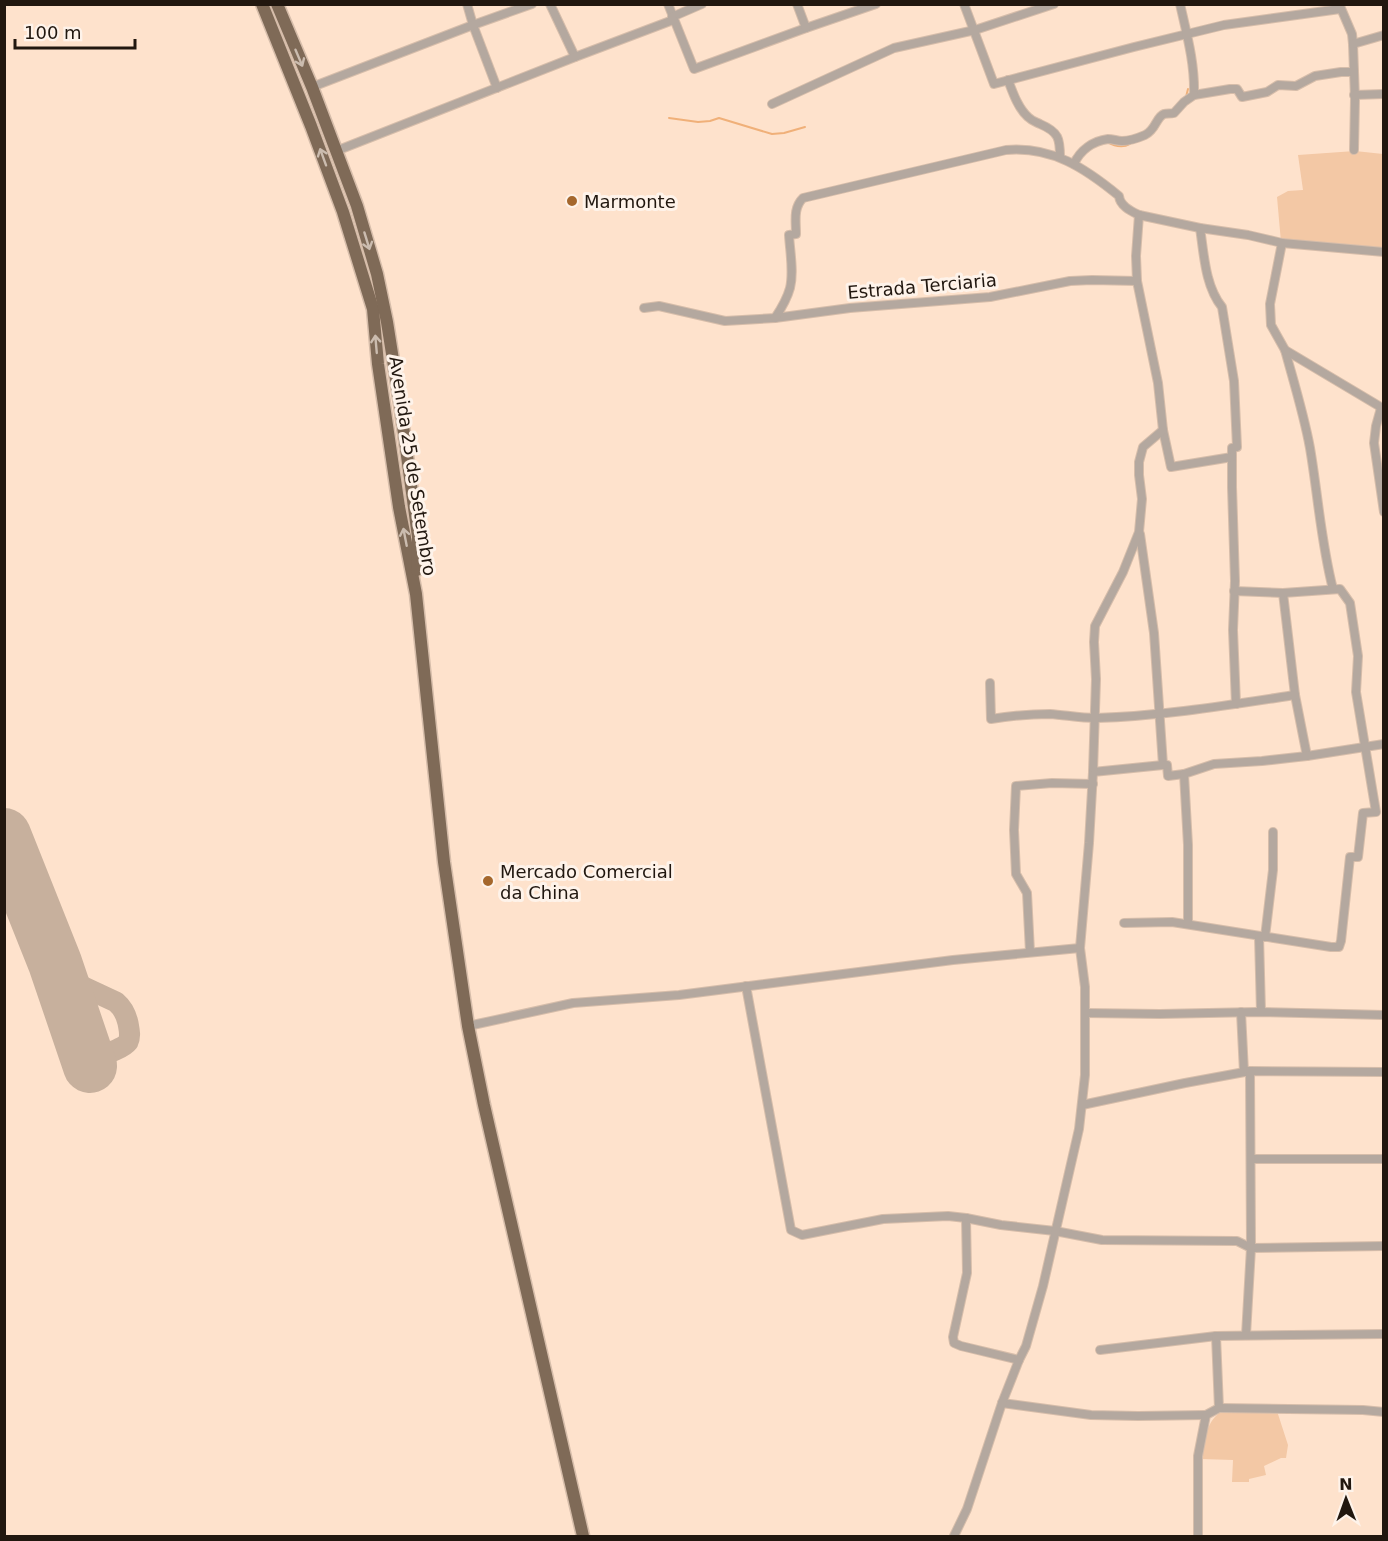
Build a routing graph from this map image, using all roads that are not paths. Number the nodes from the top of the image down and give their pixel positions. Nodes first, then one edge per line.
1 (262, 4) edge
2 (277, 4) edge
3 (467, 4) edge
4 (532, 4) edge
5 (550, 4) edge
6 (668, 4) edge
7 (702, 4) edge
8 (797, 4) edge
9 (876, 4) edge
10 (964, 4) edge
11 (1054, 4) edge
12 (1180, 4) edge
13 (1340, 7) edge
14 (672, 19) junction
15 (473, 25) junction
16 (806, 28) junction
17 (975, 30) junction
18 (1186, 34) junction
19 (1383, 35) edge
20 (1353, 44) junction
21 (574, 57) junction
22 (1354, 72) junction
23 (1008, 80) junction
24 (312, 87) junction
25 (497, 88) junction
26 (1383, 94) edge
27 (1194, 95) junction
28 (1354, 95) junction
29 (772, 104) dead end
30 (1354, 150) dead end
31 (336, 151) junction
32 (1060, 158) junction
33 (1074, 164) junction
34 (1139, 214) junction
35 (1200, 228) junction
36 (1282, 243) junction
37 (1383, 252) edge
38 (1137, 281) junction
39 (644, 308) dead end
40 (775, 318) junction
41 (1285, 350) junction
42 (1382, 409) edge
43 (1163, 430) junction
44 (1232, 458) junction
45 (1383, 512) edge
46 (1139, 532) junction
47 (1333, 589) junction
48 (1234, 591) junction
49 (1283, 593) junction
50 (416, 594) junction
51 (990, 683) dead end
52 (1295, 695) junction
53 (1236, 704) junction
54 (1159, 714) junction
55 (1095, 718) junction
56 (1383, 744) edge
57 (1366, 747) junction
58 (1307, 756) junction
59 (1163, 765) junction
60 (1093, 772) junction
61 (1184, 774) junction
62 (1093, 784) junction
63 (1273, 832) dead end
64 (1124, 923) dead end
65 (1188, 924) junction
66 (1262, 936) junction
67 (1080, 948) junction
68 (1030, 952) junction
69 (746, 986) junction
70 (1241, 1012) junction
71 (1261, 1012) junction
72 (1085, 1013) junction
73 (1383, 1015) edge
74 (468, 1026) junction
75 (1247, 1072) junction
76 (1383, 1072) edge
77 (1083, 1095) junction
78 (1082, 1106) junction
79 (1080, 1121) junction
80 (1251, 1159) junction
81 (1383, 1159) edge
82 (966, 1218) junction
83 (1055, 1231) junction
84 (1383, 1246) edge
85 (1251, 1248) junction
86 (1383, 1334) edge
87 (1246, 1335) junction
88 (1216, 1336) junction
89 (1100, 1350) dead end
90 (1019, 1360) junction
91 (1002, 1403) junction
92 (1219, 1408) junction
93 (1383, 1412) edge
94 (1206, 1415) junction
95 (584, 1536) edge
96 (954, 1536) edge
97 (1198, 1536) edge

50 -> 1 highway, Avenida 25 de Setembro
2 -> 24 highway, Avenida 25 de Setembro
3 - 15 street
4 - 15 street
5 - 21 street
6 - 14 street
7 - 14 street
8 - 16 street
9 - 16 street
10 - 17 street
11 - 17 street
12 - 18 street
13 - 18 street
13 - 20 street
14 - 16 street
14 - 21 street
15 - 24 street
15 - 25 street
17 - 23 street
17 - 29 street
18 - 23 street
18 - 27 street
19 - 20 street
20 - 22 street
21 - 25 street
22 - 27 street
22 - 28 street
23 - 32 street
24 - 31 highway, Avenida 25 de Setembro
25 - 31 street
26 - 28 street
27 - 33 street
28 - 30 street
31 -> 50 highway, Avenida 25 de Setembro
32 - 33 street
32 - 40 street
33 - 34 street
34 - 35 street
34 - 38 street
35 - 36 street
35 - 44 street
36 - 37 street
36 - 41 street
38 - 40 street, Estrada Terciaria
38 - 43 street
39 - 40 street, Estrada Terciaria
41 - 42 street
41 - 47 street
42 - 45 street
43 - 44 street
43 - 46 street
44 - 48 street
46 - 54 street
46 - 55 street
47 - 49 street
47 - 57 street
48 - 49 street
48 - 53 street
49 - 52 street
50 - 74 highway
51 - 55 street
52 - 53 street
52 - 58 street
53 - 54 street
54 - 55 street
54 - 59 street
55 - 60 street
56 - 57 street
57 - 58 street
57 - 66 street
58 - 61 street
59 - 60 street
59 - 61 street
60 - 62 street
61 - 65 street
62 - 67 street
62 - 68 street
63 - 66 street
64 - 65 street
65 - 66 street
66 - 71 street
67 - 68 street
67 - 72 street
68 - 69 street
69 - 74 street
69 - 82 street
70 - 71 street
70 - 72 street
70 - 75 street
71 - 73 street
72 - 77 street
74 - 95 highway
75 - 76 street
75 - 78 street
75 - 80 street
77 - 78 street
77 - 79 street
78 - 79 street
79 - 83 street
80 - 81 street
80 - 85 street
82 - 83 street
82 - 90 street
83 - 85 street
83 - 90 street
84 - 85 street
85 - 87 street
86 - 87 street
87 - 88 street
88 - 89 street
88 - 92 street
90 - 91 street
91 - 94 street
91 - 96 street
92 - 93 street
92 - 94 street
94 - 97 street

